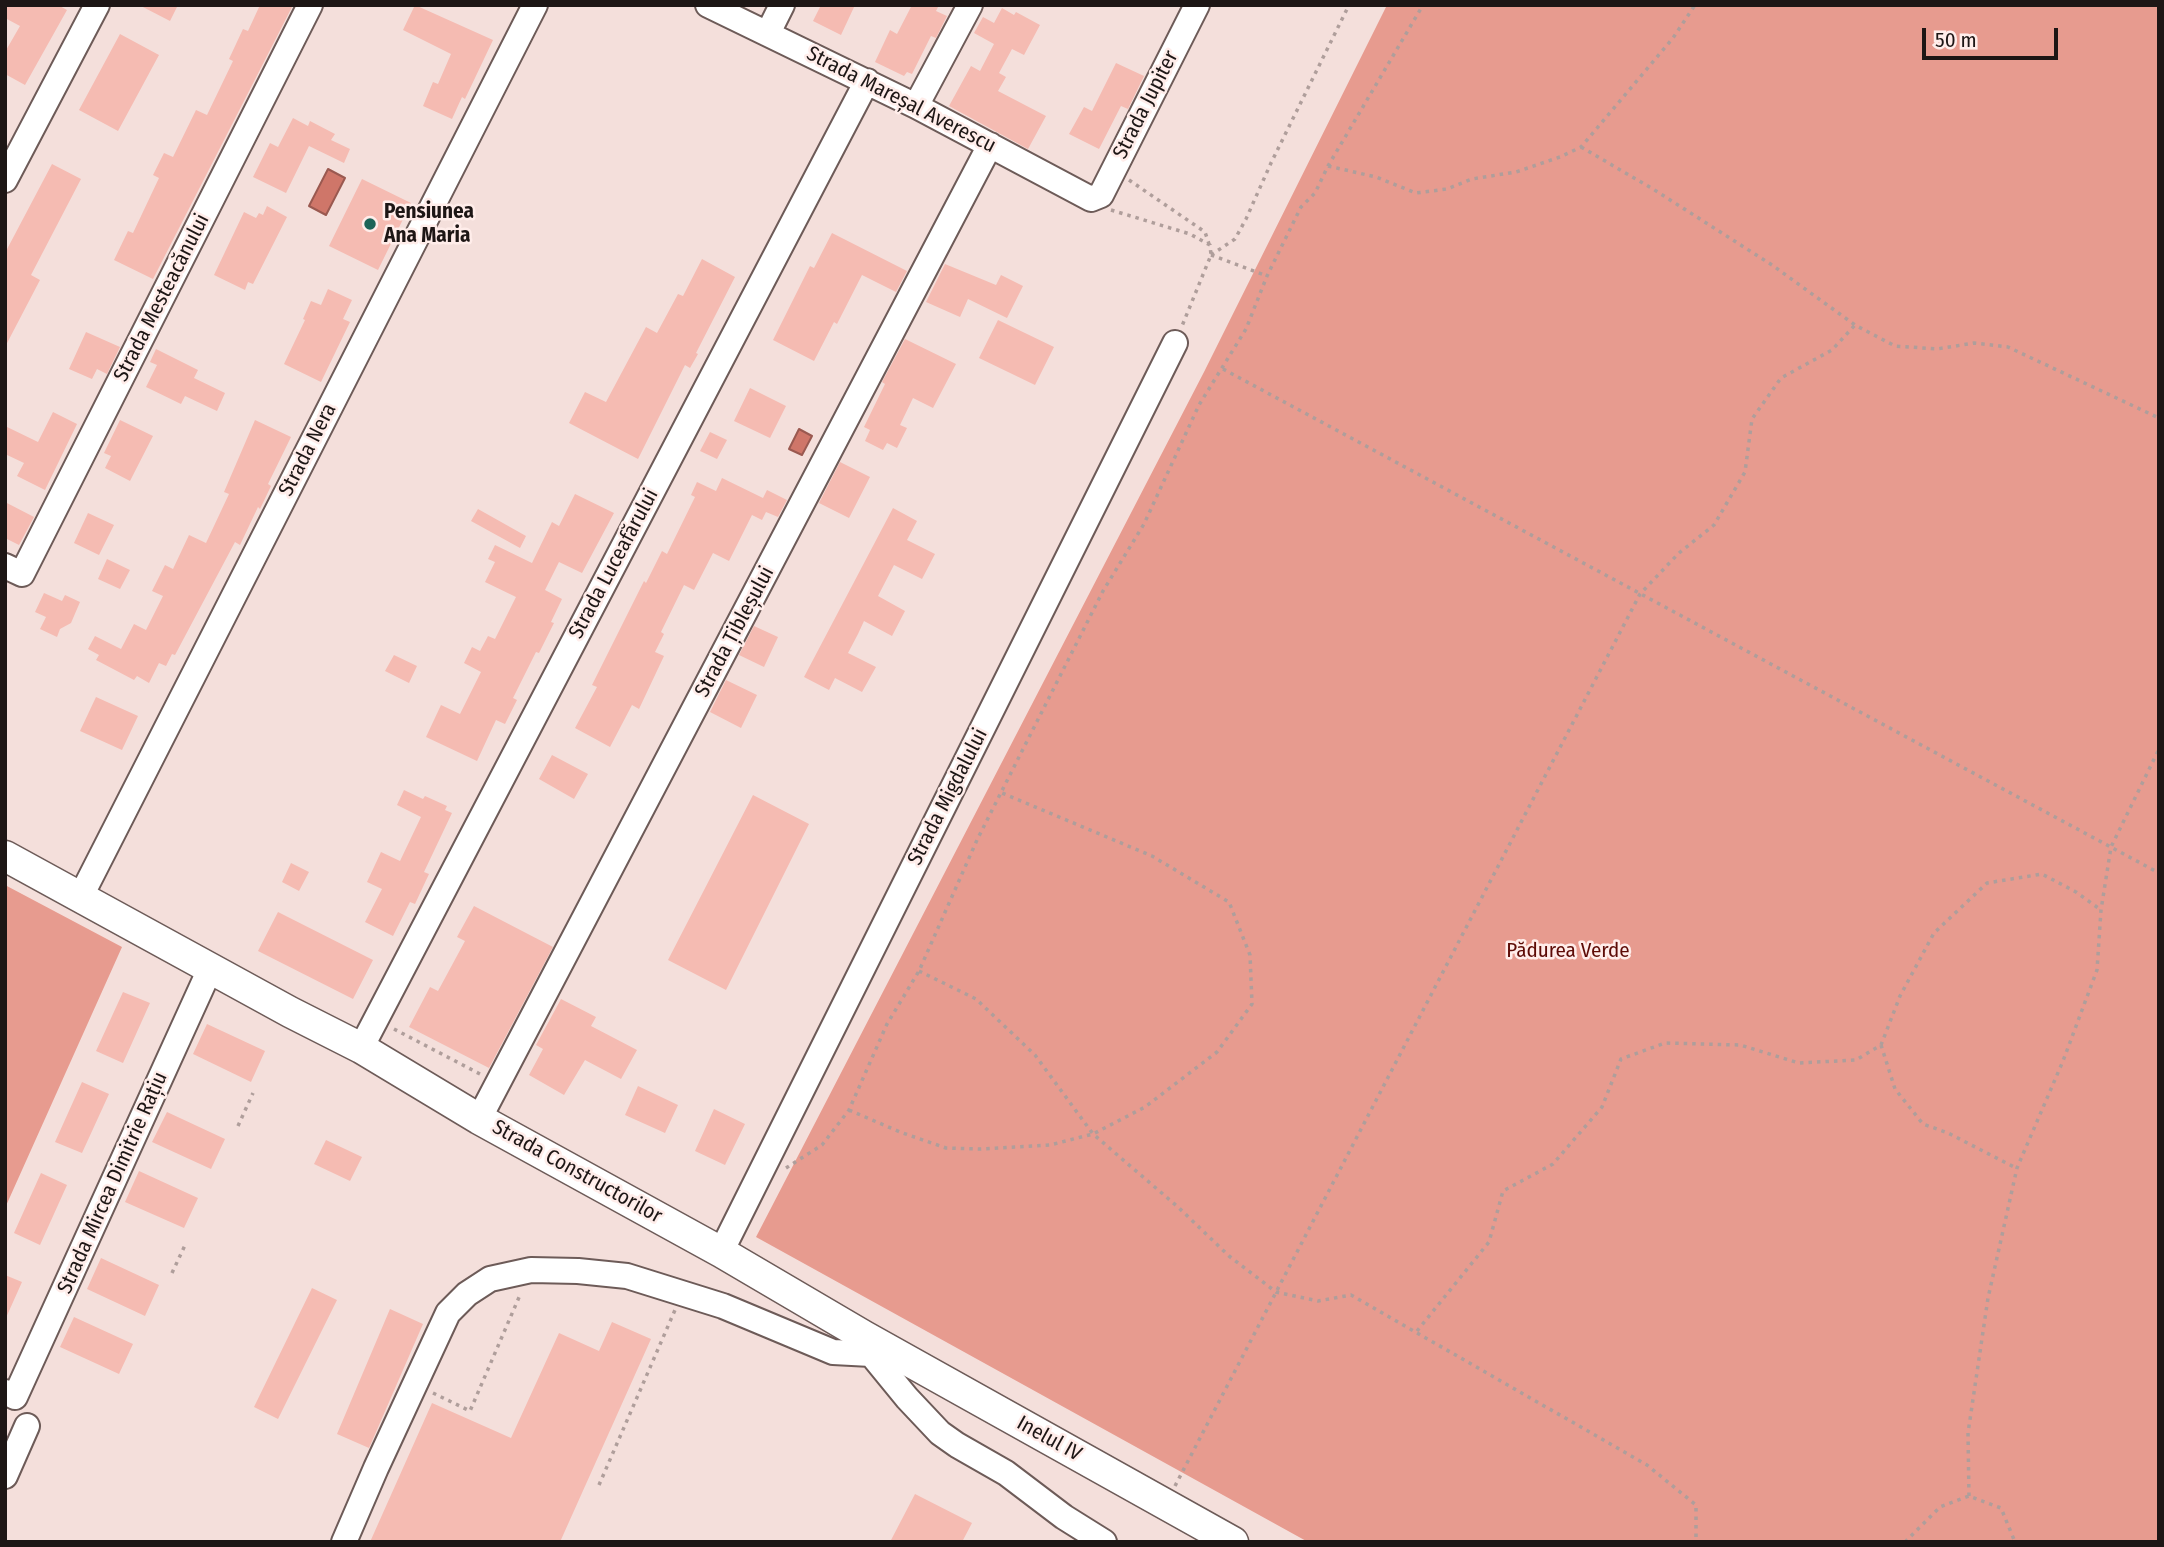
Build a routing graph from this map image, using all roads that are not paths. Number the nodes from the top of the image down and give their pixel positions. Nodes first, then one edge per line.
1 (97, 5) edge
2 (310, 5) edge
3 (535, 5) edge
4 (708, 5) edge
5 (782, 5) edge
6 (970, 5) edge
7 (1197, 5) edge
8 (768, 33) junction
9 (867, 81) junction
10 (916, 106) junction
11 (990, 145) junction
12 (5, 180) edge
13 (1091, 199) joint
14 (1175, 343) road end
15 (5, 566) edge
16 (5, 856) edge
17 (81, 896) junction
18 (210, 969) junction
19 (361, 1048) junction
20 (479, 1119) junction
21 (721, 1252) junction
22 (868, 1345) junction
23 (10, 1395) edge
24 (27, 1426) dead end
25 (5, 1476) edge
26 (344, 1542) edge
27 (1104, 1542) edge
28 (1233, 1542) edge

1 - 12 street
2 - 15 street, Strada Mesteacănului
3 - 17 street, Strada Nera
4 - 8 street, Strada Mareșal Averescu
5 - 8 street
6 - 10 street
7 - 13 street, Strada Jupiter
8 - 9 street, Strada Mareșal Averescu
9 - 10 street, Strada Mareșal Averescu
9 - 19 street, Strada Luceafărului
10 - 11 street, Strada Mareșal Averescu
11 - 13 street, Strada Mareșal Averescu
11 - 20 street, Strada Țibleșului
14 - 21 street, Strada Migdalului
16 - 17 main road, Strada Constructorilor
17 - 18 main road, Strada Constructorilor
18 - 19 main road, Strada Constructorilor
18 - 23 street, Strada Mircea Dimitrie Rațiu
19 - 20 main road, Strada Constructorilor
20 - 21 main road, Strada Constructorilor
21 - 22 main road, Strada Constructorilor
22 - 26 street
22 - 27 street, Strada Constructorilor
22 - 28 main road, Inelul IV
24 - 25 street

